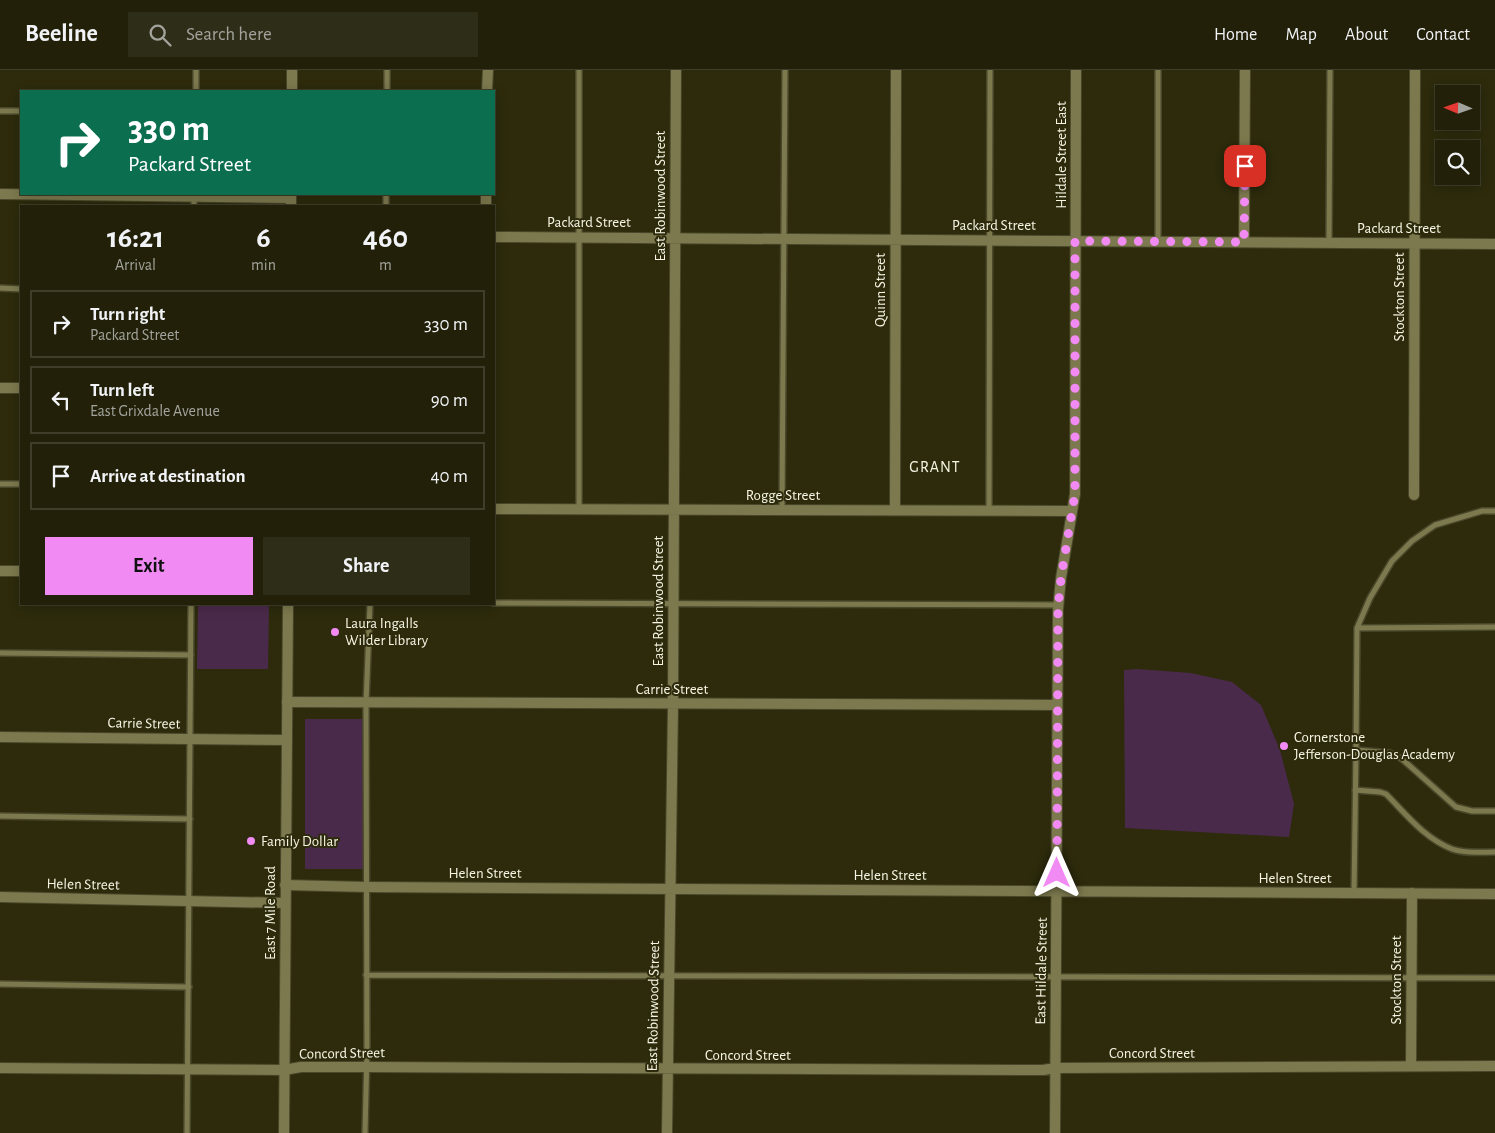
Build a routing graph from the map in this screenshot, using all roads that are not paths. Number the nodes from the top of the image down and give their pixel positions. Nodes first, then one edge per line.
1 (196, 70) edge
2 (292, 70) edge
3 (387, 70) edge
4 (488, 70) edge
5 (580, 70) edge
6 (676, 70) edge
7 (785, 70) edge
8 (896, 70) edge
9 (990, 70) edge
10 (1076, 70) edge
11 (1158, 70) edge
12 (1245, 70) edge
13 (1330, 70) edge
14 (1415, 70) edge
15 (196, 90) edge
16 (292, 90) edge
17 (387, 90) edge
18 (487, 90) edge
19 (0, 111) edge
20 (20, 111) edge
21 (0, 194) edge
22 (20, 195) edge
23 (39, 195) edge
24 (194, 199) edge
25 (291, 199) edge
26 (495, 237) edge
27 (579, 237) junction
28 (675, 238) junction
29 (783, 239) junction
30 (895, 240) junction
31 (990, 240) junction
32 (1075, 241) junction
33 (1158, 242) junction
34 (1244, 242) junction
35 (1329, 243) junction
36 (1414, 243) junction
37 (1495, 244) edge
38 (0, 288) edge
39 (20, 289) edge
40 (0, 388) edge
41 (20, 388) edge
42 (0, 484) edge
43 (20, 484) edge
44 (1414, 495) dead end
45 (495, 509) edge
46 (578, 509) junction
47 (673, 509) junction
48 (782, 510) junction
49 (895, 510) junction
50 (988, 510) junction
51 (1072, 511) junction
52 (1495, 511) edge
53 (0, 571) edge
54 (20, 571) edge
55 (495, 603) edge
56 (673, 604) junction
57 (191, 605) edge
58 (288, 605) edge
59 (370, 605) edge
60 (1058, 605) junction
61 (1495, 627) edge
62 (1357, 628) junction
63 (0, 653) edge
64 (191, 655) junction
65 (287, 702) junction
66 (366, 702) junction
67 (673, 704) junction
68 (1057, 704) junction
69 (0, 737) edge
70 (190, 739) junction
71 (287, 740) junction
72 (1356, 750) junction
73 (1355, 790) junction
74 (1495, 811) edge
75 (0, 816) edge
76 (190, 819) junction
77 (1495, 852) edge
78 (285, 885) junction
79 (366, 887) junction
80 (669, 889) junction
81 (1057, 891) junction
82 (1354, 893) junction
83 (1412, 893) junction
84 (1495, 894) edge
85 (0, 897) edge
86 (190, 901) junction
87 (285, 903) junction
88 (366, 975) junction
89 (668, 976) junction
90 (1056, 976) junction
91 (1411, 978) junction
92 (1495, 978) edge
93 (0, 984) edge
94 (189, 987) junction
95 (1411, 1066) junction
96 (1495, 1066) edge
97 (366, 1067) junction
98 (0, 1068) edge
99 (1055, 1068) junction
100 (188, 1069) junction
101 (668, 1069) junction
102 (284, 1070) junction
103 (187, 1133) edge
104 (284, 1133) edge
105 (365, 1133) edge
106 (667, 1133) edge
107 (1055, 1133) edge

1 - 15 lane
2 - 16 street
3 - 17 lane
4 - 18 street
5 - 27 lane
6 - 28 street, East Robinwood Street
7 - 29 lane
8 - 30 street, Quinn Street
9 - 31 lane
10 - 32 street, Hildale Street East
11 - 33 lane
12 - 34 street
13 - 35 lane
14 - 36 street, Stockton Street
19 - 20 lane
21 - 22 street
23 - 24 street
24 - 25 street
26 - 27 street, Packard Street
27 - 28 street, Packard Street
27 - 46 lane
28 - 29 street, Packard Street
28 - 47 street, East Robinwood Street
29 - 30 street, Packard Street
29 - 48 lane
30 - 31 street, Packard Street
30 - 49 street, Quinn Street
31 - 32 street, Packard Street
31 - 50 lane
32 - 33 street, Packard Street
32 - 51 street, East Hildale Street
33 - 34 street, Packard Street
34 - 35 street, Packard Street
35 - 36 street, Packard Street
36 - 37 street, Packard Street
36 - 44 street, Stockton Street
38 - 39 lane
40 - 41 street
42 - 43 lane
45 - 46 street, Rogge Street
46 - 47 street, Rogge Street
47 - 48 street, Rogge Street
47 - 56 street, East Robinwood Street
48 - 49 street, Rogge Street
49 - 50 street, Rogge Street
50 - 51 street, Rogge Street
51 - 60 street, East Hildale Street
52 - 62 lane
53 - 54 street
55 - 56 lane
56 - 60 lane
56 - 67 street, East Robinwood Street
57 - 64 lane
58 - 65 street, East 7 Mile Road
59 - 66 lane
60 - 68 street, East Hildale Street
61 - 62 lane
62 - 72 lane
63 - 64 lane
64 - 70 lane
65 - 66 street, Carrie Street
65 - 71 street, East 7 Mile Road
66 - 67 street, Carrie Street
66 - 79 lane
67 - 68 street, Carrie Street
67 - 80 street, East Robinwood Street
68 - 81 street, East Hildale Street
69 - 70 street, Carrie Street
70 - 71 street, Carrie Street
70 - 76 lane
71 - 78 street, East 7 Mile Road
72 - 73 lane
72 - 74 lane
73 - 77 lane
73 - 82 lane
75 - 76 lane
76 - 86 lane
78 - 79 street, Helen Street
78 - 87 street, East 7 Mile Road
79 - 80 street, Helen Street
79 - 88 lane
80 - 81 street, Helen Street
80 - 89 street, East Robinwood Street
81 - 82 street, Helen Street
81 - 90 street, East Hildale Street
82 - 83 street, Helen Street
83 - 84 street, Helen Street
83 - 91 street, Stockton Street
85 - 86 street, Helen Street
86 - 87 street, Helen Street
86 - 94 lane
87 - 102 street, East 7 Mile Road
88 - 89 lane
88 - 97 lane
89 - 90 lane
89 - 101 street, East Robinwood Street
90 - 91 lane
90 - 99 street, East Hildale Street
91 - 92 lane
91 - 95 street, Stockton Street
93 - 94 lane
94 - 100 lane
95 - 96 street, Concord Street
95 - 99 street, Concord Street
97 - 101 street, Concord Street
97 - 102 street, Concord Street
97 - 105 lane
98 - 100 street, Concord Street
99 - 101 street, Concord Street
99 - 107 street, East Hildale Street
100 - 102 street, Concord Street
100 - 103 lane
101 - 106 street, East Robinwood Street
102 - 104 street, East 7 Mile Road

